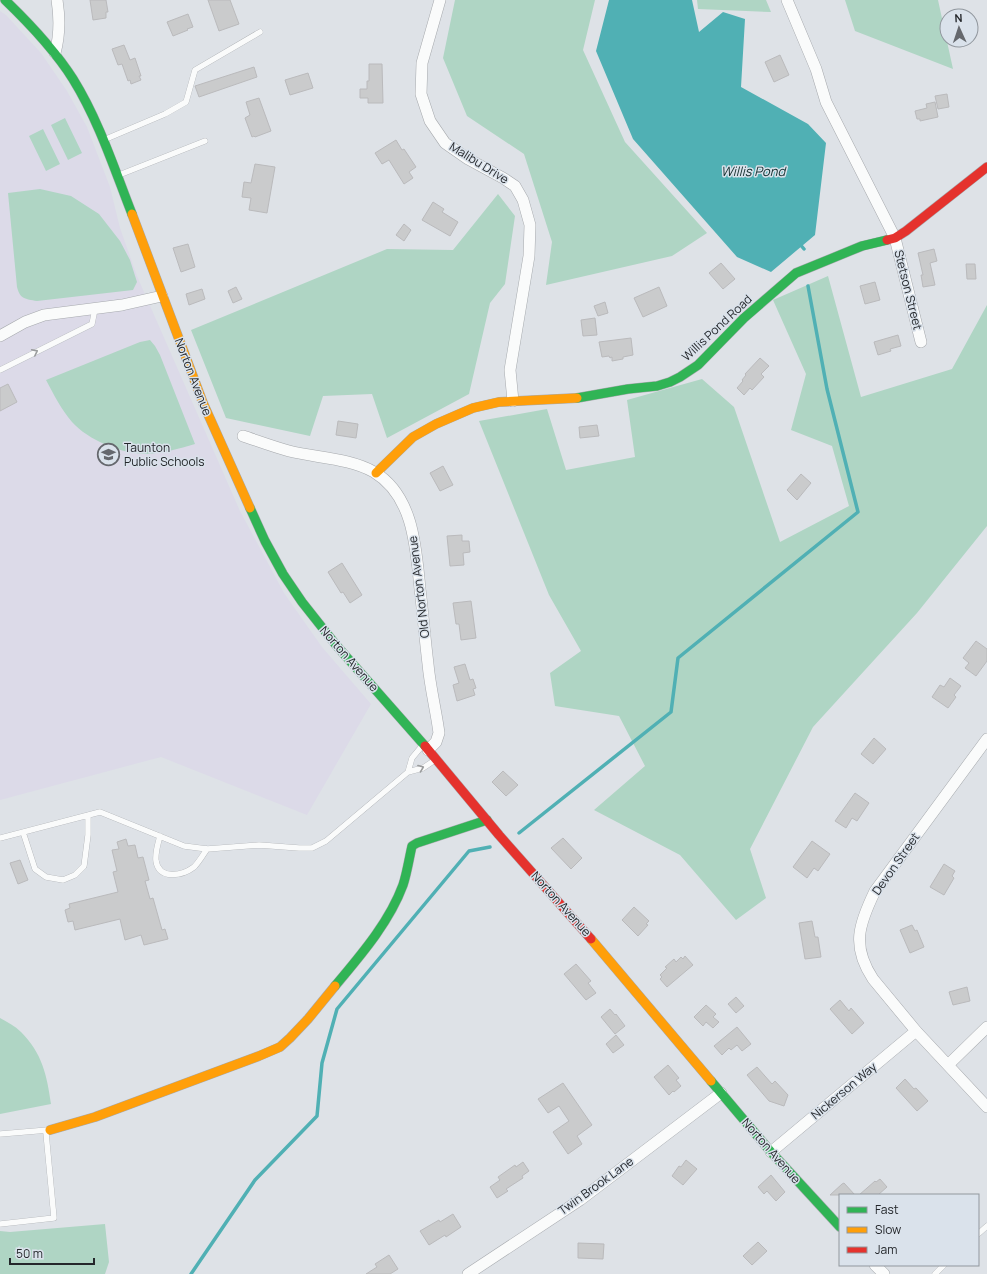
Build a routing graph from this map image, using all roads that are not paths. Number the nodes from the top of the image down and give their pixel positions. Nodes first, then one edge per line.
1 (5, 0) edge
2 (57, 0) edge
3 (440, 0) edge
4 (787, 0) edge
5 (260, 32) dead end
6 (55, 53) junction
7 (104, 140) junction
8 (205, 142) dead end
9 (987, 167) edge
10 (117, 176) junction
11 (895, 238) junction
12 (162, 296) junction
13 (96, 309) junction
14 (0, 336) edge
15 (920, 342) dead end
16 (0, 370) edge
17 (514, 401) junction
18 (243, 436) dead end
19 (376, 473) junction
20 (987, 739) edge
21 (426, 747) junction
22 (436, 760) junction
23 (408, 772) junction
24 (88, 815) junction
25 (487, 820) junction
26 (23, 832) junction
27 (160, 836) junction
28 (0, 838) edge
29 (207, 849) junction
30 (987, 1027) edge
31 (916, 1031) junction
32 (948, 1065) junction
33 (721, 1092) junction
34 (987, 1107) edge
35 (50, 1130) junction
36 (0, 1134) edge
37 (771, 1152) junction
38 (0, 1224) edge
39 (839, 1226) edge
40 (987, 1226) edge
41 (979, 1233) edge
42 (876, 1266) edge
43 (943, 1266) edge
44 (468, 1274) edge
45 (884, 1274) edge
46 (935, 1274) edge

1 - 6 street, Norton Avenue
2 - 6 street
3 - 17 street, Malibu Drive
4 - 11 street, Stetson Street
5 - 7 lane
6 - 7 street, Norton Avenue
7 - 10 street, Norton Avenue
8 - 10 lane
9 - 11 street, Willis Pond Road
10 - 12 street, Norton Avenue
11 - 15 street, Stetson Street
11 - 17 street, Willis Pond Road
12 - 13 street
12 - 21 street, Norton Avenue
13 - 14 street
16 -> 13 lane
17 - 19 street, Willis Pond Road
18 - 19 street, Old Norton Avenue
19 - 21 street, Old Norton Avenue
20 - 31 street, Devon Street
21 - 22 street, Norton Avenue
21 - 23 lane
23 -> 22 lane
22 - 25 street, Norton Avenue
23 - 29 lane
24 - 26 lane
24 - 26 lane
24 - 27 lane
25 - 33 street, Norton Avenue
25 - 35 street
26 - 28 lane
27 - 29 lane
27 - 29 lane
30 - 32 street
31 - 32 street, Devon Street
31 - 37 street, Nickerson Way
32 - 34 street, Devon Street
33 - 37 street, Norton Avenue
33 - 44 street, Twin Brook Lane
35 - 36 lane
35 - 38 lane
37 - 39 street, Norton Avenue
40 - 41 lane
42 - 45 street
43 - 46 lane

